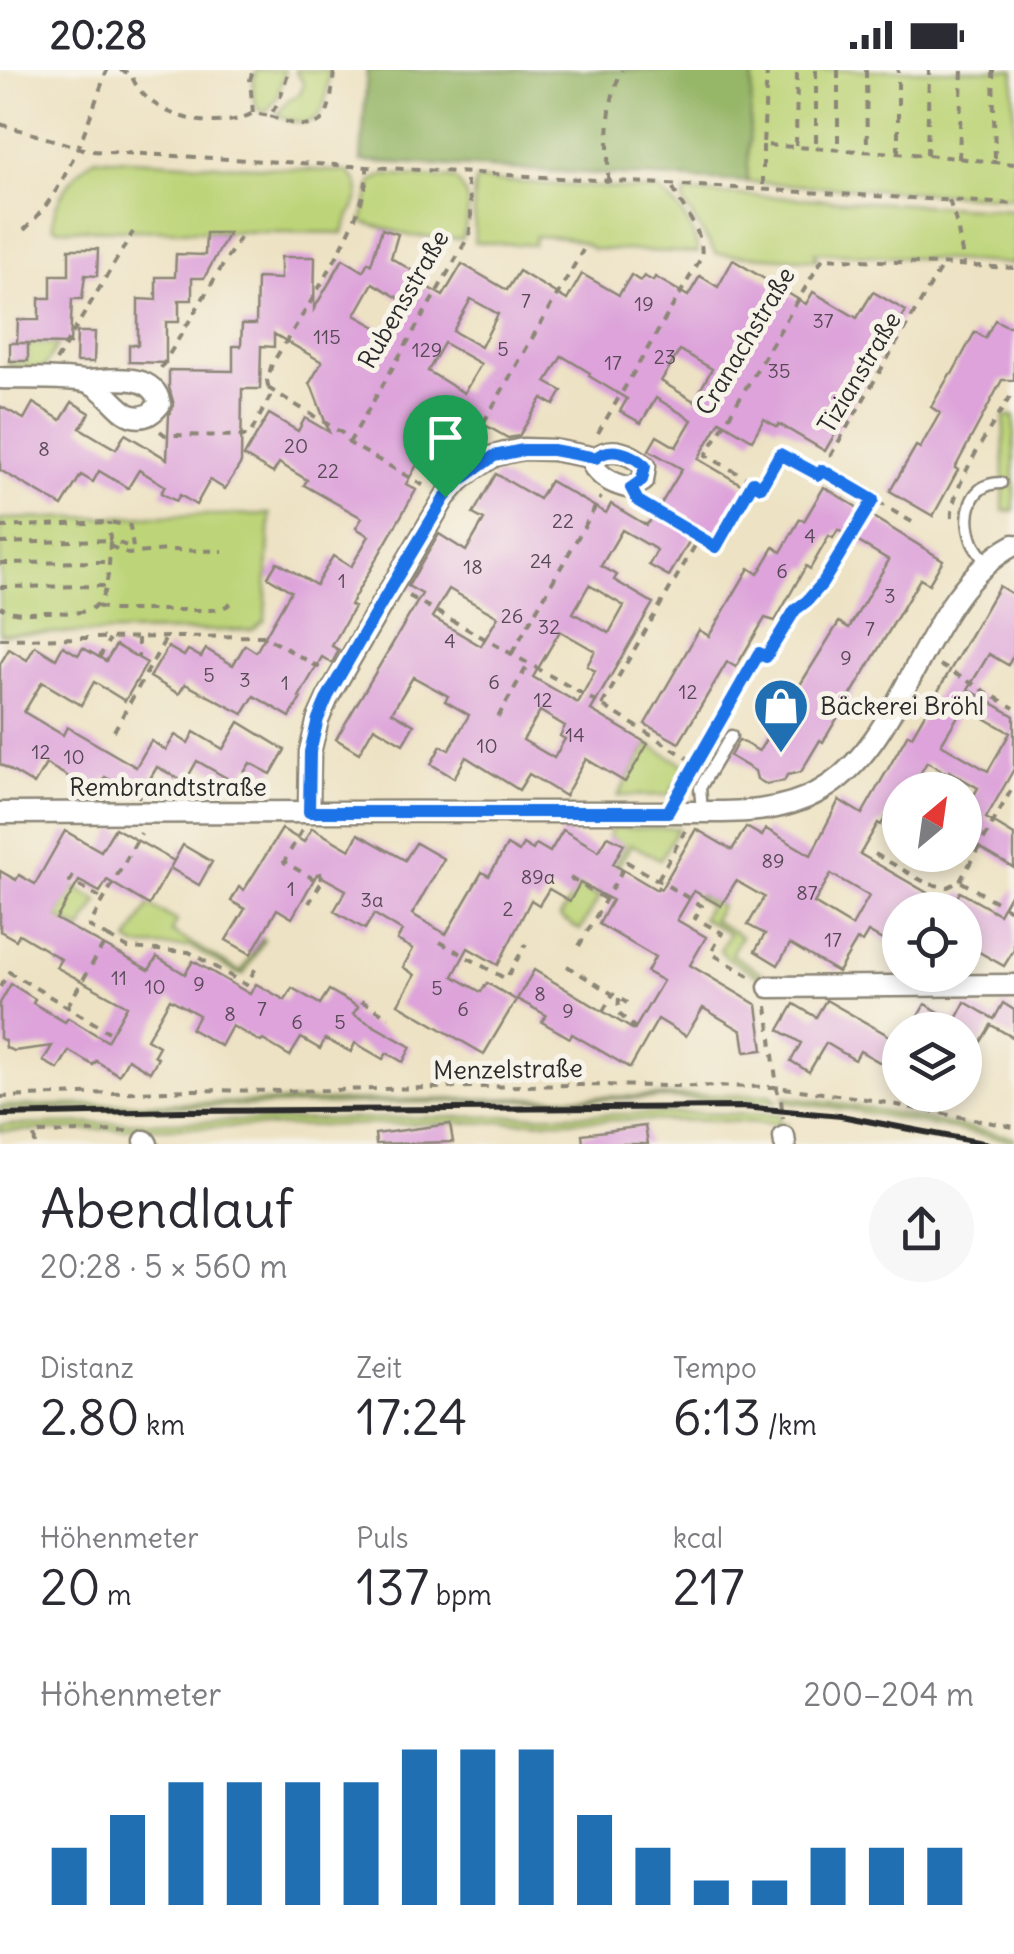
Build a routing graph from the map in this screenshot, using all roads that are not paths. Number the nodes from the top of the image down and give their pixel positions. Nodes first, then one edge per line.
1 (0, 378) edge
2 (86, 381) junction
3 (591, 457) junction
4 (1002, 484) dead end
5 (1014, 545) edge
6 (987, 563) junction
7 (731, 736) dead end
8 (309, 812) junction
9 (686, 812) junction
10 (0, 813) edge
11 (1014, 985) edge
12 (768, 987) road end

1 - 2 street
2 - 2 street
3 - 3 street
3 - 8 street
4 - 6 lane
5 - 6 street, Rembrandtstraße
6 - 9 street, Rembrandtstraße
7 - 9 lane
8 - 9 street, Rembrandtstraße
8 - 10 street, Rembrandtstraße
11 - 12 street

